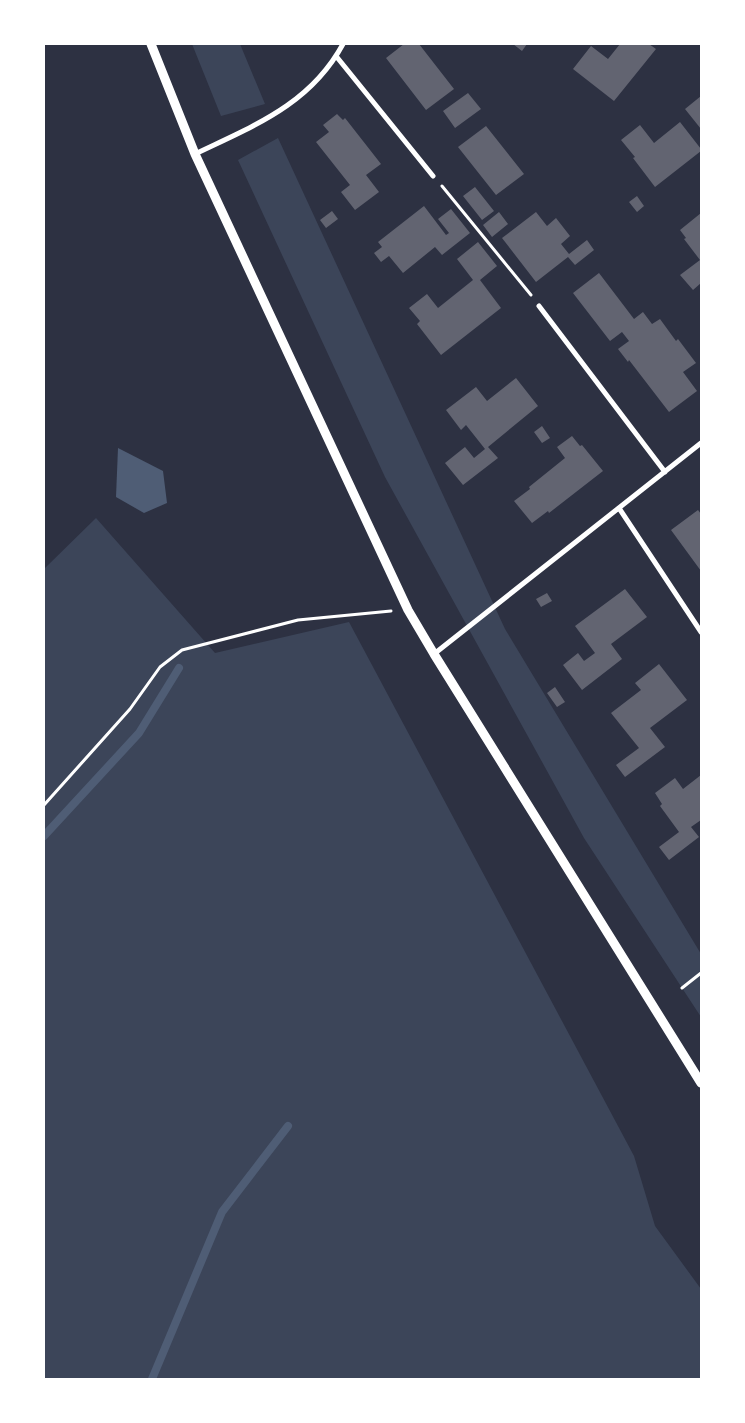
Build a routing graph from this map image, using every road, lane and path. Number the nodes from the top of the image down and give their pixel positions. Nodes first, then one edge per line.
1 (151, 44) edge
2 (343, 44) edge
3 (336, 56) junction
4 (195, 154) junction
5 (433, 176) joint
6 (539, 306) joint
7 (701, 443) edge
8 (665, 472) junction
9 (619, 508) junction
10 (408, 610) junction
11 (701, 632) edge
12 (434, 654) junction
13 (44, 805) edge
14 (701, 973) edge
15 (682, 988) dead end
16 (701, 1083) edge

1 - 4 street
2 - 3 street
3 - 4 street
3 - 5 street
4 - 10 street
5 - 6 path
6 - 8 street
7 - 8 street
8 - 9 street
9 - 11 street
9 - 12 street
10 - 12 street
10 - 13 path
12 - 16 street
14 - 15 path

